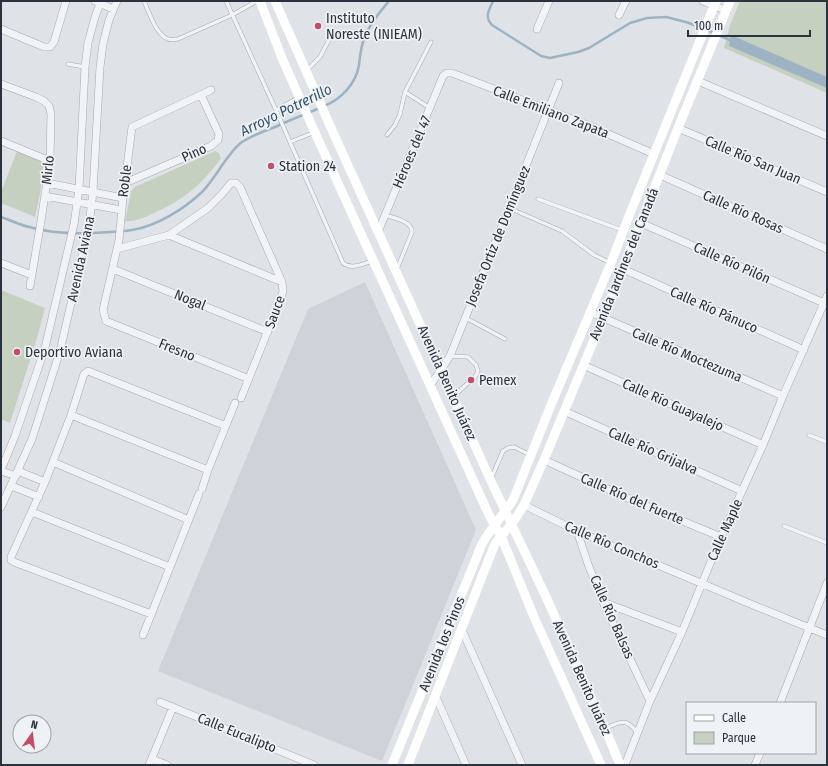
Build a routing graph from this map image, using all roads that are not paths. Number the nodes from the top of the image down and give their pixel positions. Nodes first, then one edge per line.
1 (66, 1) edge
2 (117, 1) edge
3 (144, 1) edge
4 (226, 1) edge
5 (256, 1) edge
6 (260, 1) edge
7 (275, 1) edge
8 (549, 1) edge
9 (626, 1) edge
10 (703, 1) edge
11 (730, 1) edge
12 (99, 2) edge
13 (715, 3) edge
14 (113, 9) junction
15 (727, 11) junction
16 (232, 15) junction
17 (619, 15) dead end
18 (1, 29) edge
19 (537, 29) dead end
20 (332, 34) dead end
21 (431, 42) dead end
22 (68, 64) dead end
23 (85, 67) junction
24 (306, 71) junction
25 (447, 73) joint
26 (698, 81) junction
27 (559, 83) dead end
28 (1, 84) edge
29 (211, 90) dead end
30 (405, 92) junction
31 (201, 95) junction
32 (301, 100) junction
33 (430, 108) junction
34 (276, 110) junction
35 (549, 110) junction
36 (678, 128) junction
37 (314, 129) junction
38 (387, 135) dead end
39 (827, 136) edge
40 (1, 141) edge
41 (290, 142) junction
42 (654, 154) junction
43 (50, 161) junction
44 (660, 174) junction
45 (47, 183) junction
46 (125, 183) junction
47 (79, 189) junction
48 (93, 192) junction
49 (827, 192) edge
50 (45, 196) junction
51 (123, 198) junction
52 (538, 199) dead end
53 (78, 202) junction
54 (92, 205) junction
55 (509, 208) junction
56 (122, 210) junction
57 (386, 215) junction
58 (641, 223) junction
59 (623, 231) junction
60 (378, 232) junction
61 (169, 235) junction
62 (117, 249) junction
63 (827, 249) edge
64 (374, 261) junction
65 (1, 262) edge
66 (611, 263) junction
67 (113, 269) junction
68 (623, 269) junction
69 (396, 272) junction
70 (32, 275) junction
71 (282, 282) junction
72 (30, 286) dead end
73 (827, 296) edge
74 (824, 303) junction
75 (590, 312) junction
76 (465, 318) junction
77 (603, 318) junction
78 (106, 321) joint
79 (268, 332) junction
80 (505, 339) dead end
81 (804, 350) junction
82 (450, 356) junction
83 (583, 365) junction
84 (440, 369) junction
85 (474, 377) dead end
86 (249, 379) junction
87 (468, 383) dead end
88 (430, 386) junction
89 (783, 396) junction
90 (453, 397) junction
91 (241, 398) dead end
92 (235, 404) dead end
93 (564, 411) junction
94 (71, 415) junction
95 (226, 426) junction
96 (809, 435) dead end
97 (827, 442) edge
98 (763, 445) junction
99 (531, 456) junction
100 (544, 460) junction
101 (53, 462) junction
102 (208, 470) junction
103 (1, 471) edge
104 (17, 473) junction
105 (491, 481) junction
106 (45, 482) junction
107 (12, 486) junction
108 (742, 492) junction
109 (39, 497) junction
110 (524, 505) junction
111 (1, 508) edge
112 (32, 512) junction
113 (505, 512) junction
114 (189, 520) junction
115 (495, 524) junction
116 (512, 524) junction
117 (784, 526) dead end
118 (577, 531) junction
119 (501, 536) junction
120 (722, 537) junction
121 (827, 543) edge
122 (170, 567) junction
123 (827, 583) edge
124 (702, 584) junction
125 (603, 602) junction
126 (151, 614) junction
127 (809, 628) junction
128 (462, 630) junction
129 (682, 632) junction
130 (143, 635) dead end
131 (827, 635) edge
132 (436, 697) junction
133 (650, 701) junction
134 (160, 702) dead end
135 (780, 702) edge
136 (173, 707) junction
137 (605, 728) junction
138 (638, 733) junction
139 (760, 754) edge
140 (151, 762) edge
141 (168, 765) edge
142 (314, 765) edge
143 (392, 765) edge
144 (408, 765) edge
145 (466, 765) edge
146 (522, 765) edge
147 (601, 765) edge
148 (620, 765) edge
149 (625, 765) edge
150 (755, 765) edge

1 - 18 street
2 - 14 street, Avenida Aviana
3 - 16 lane
4 - 16 lane
5 - 16 lane
6 - 32 street, Avenida Benito Juárez
7 - 24 street, Avenida Benito Juárez
8 - 19 street
9 - 17 street
10 - 13 street
11 - 15 street, Avenida Jardines del Canadá
12 - 14 street
12 - 23 street, Avenida Aviana
13 - 15 street
13 - 42 street, Avenida Jardines del Canadá
14 - 48 street, Avenida Aviana
15 - 26 street, Avenida Jardines del Canadá
16 - 34 lane
20 - 24 lane
21 - 30 lane
22 - 23 lane
23 - 47 street, Avenida Aviana
24 - 60 street, Avenida Benito Juárez
25 - 33 street, Héroes del 47
25 - 35 street, Calle Emiliano Zapata
26 - 36 street, Avenida Jardines del Canadá
26 - 39 street
27 - 35 street, Josefa Ortiz de Domínguez
28 - 43 street, Mirlo
29 - 31 street, Roble
30 - 33 lane
30 - 38 lane
31 - 46 street, Roble
31 - 46 street, Pino
32 - 34 lane
32 - 37 street, Avenida Benito Juárez
33 - 57 street, Héroes del 47
34 - 41 lane
35 - 42 street, Calle Emiliano Zapata
35 - 55 street, Josefa Ortiz de Domínguez
36 - 44 street, Avenida Jardines del Canadá
36 - 49 street, Calle Río San Juan
37 - 41 lane
37 - 64 street, Avenida Benito Juárez
40 - 43 street
41 - 64 lane
42 - 59 street, Avenida Jardines del Canadá
43 - 45 street, Mirlo
44 - 58 street, Avenida Jardines del Canadá
44 - 63 street, Calle Río Rosas
45 - 47 street
45 - 50 street, Mirlo
46 - 51 street, Roble
47 - 48 street
47 - 53 street, Avenida Aviana
48 - 51 street
48 - 54 street, Avenida Aviana
50 - 53 street
50 - 70 street, Mirlo
51 - 56 street, Roble
52 - 59 lane
53 - 54 street
53 - 103 street, Avenida Aviana
54 - 56 street
54 - 104 street, Avenida Aviana
55 - 66 lane
55 - 76 street, Josefa Ortiz de Domínguez
56 - 62 street, Roble
57 - 60 street, Héroes del 47
57 - 69 lane
58 - 68 street, Avenida Jardines del Canadá
58 - 74 street, Calle Río Pilón
59 - 66 street, Avenida Jardines del Canadá
60 - 69 street, Avenida Benito Juárez
61 - 62 street
61 - 71 street
61 - 71 street, Sauce
62 - 67 street, Roble
64 - 88 street, Avenida Benito Juárez
65 - 70 street
66 - 75 street, Avenida Jardines del Canadá
67 - 78 street, Roble
67 - 79 street, Nogal
68 - 77 street, Avenida Jardines del Canadá
68 - 81 street, Calle Río Pánuco
69 - 84 street, Avenida Benito Juárez
70 - 72 street, Mirlo
71 - 79 street, Sauce
73 - 74 street, Calle Maple
74 - 81 street, Calle Maple
75 - 77 street, Calle Río Moctezuma
75 - 99 street, Avenida Jardines del Canadá
76 - 80 lane
76 - 82 street, Josefa Ortiz de Domínguez
77 - 83 street, Avenida Jardines del Canadá
77 - 89 street, Calle Río Moctezuma
78 - 86 street, Fresno
79 - 86 street, Sauce
81 - 89 street, Calle Maple
82 - 84 street, Josefa Ortiz de Domínguez
82 - 85 lane
83 - 93 street, Avenida Jardines del Canadá
83 - 98 street, Calle Río Guayalejo
84 - 88 street, Josefa Ortiz de Domínguez
84 - 90 street, Avenida Benito Juárez
86 - 91 street, Sauce
87 - 90 lane
88 - 115 street, Avenida Benito Juárez
89 - 98 street, Calle Maple
90 - 105 street, Avenida Benito Juárez
92 - 95 street
93 - 100 street, Avenida Jardines del Canadá
93 - 108 street, Calle Río Grijalva
94 - 95 street
94 - 101 street
94 - 102 street
95 - 102 street
96 - 97 lane
98 - 108 street, Calle Maple
99 - 105 lane
99 - 113 street, Avenida Jardines del Canadá
100 - 110 street, Avenida Jardines del Canadá
100 - 120 street, Calle Río del Fuerte
101 - 106 street
101 - 114 street
102 - 114 street
103 - 104 street
104 - 106 street
104 - 107 street, Avenida Aviana
105 - 113 street, Avenida Benito Juárez
106 - 109 street
107 - 109 street
107 - 111 street, Avenida Aviana
108 - 120 street, Calle Maple
109 - 112 street
110 - 116 street, Avenida Jardines del Canadá
110 - 118 street, Calle Río Conchos
112 - 122 street
112 - 126 street
113 - 115 street, Avenida los Pinos
113 - 116 street, Avenida Benito Juárez
114 - 122 street
115 - 119 street, Avenida Benito Juárez
115 - 143 street, Avenida los Pinos
116 - 119 street, Avenida los Pinos
116 - 137 street, Avenida Benito Juárez
117 - 121 lane
118 - 124 street, Calle Río Conchos
118 - 125 street, Calle Río Balsas
119 - 128 street, Avenida los Pinos
119 - 147 street, Avenida Benito Juárez
120 - 124 street, Calle Maple
122 - 126 street
123 - 127 street
124 - 127 street, Calle Río Conchos
124 - 129 street, Calle Maple
125 - 129 street
125 - 133 street, Calle Río Balsas
126 - 130 street
127 - 131 street, Calle Río Conchos
127 - 135 street
128 - 132 street, Avenida los Pinos
128 - 146 street
129 - 133 street, Calle Maple
132 - 144 street, Avenida los Pinos
132 - 145 street
133 - 138 street, Calle Maple
134 - 136 street, Calle Eucalipto
136 - 140 street
136 - 142 street, Calle Eucalipto
137 - 138 lane
137 - 148 street, Avenida Benito Juárez
138 - 149 street, Calle Maple
139 - 150 street
140 - 141 street

